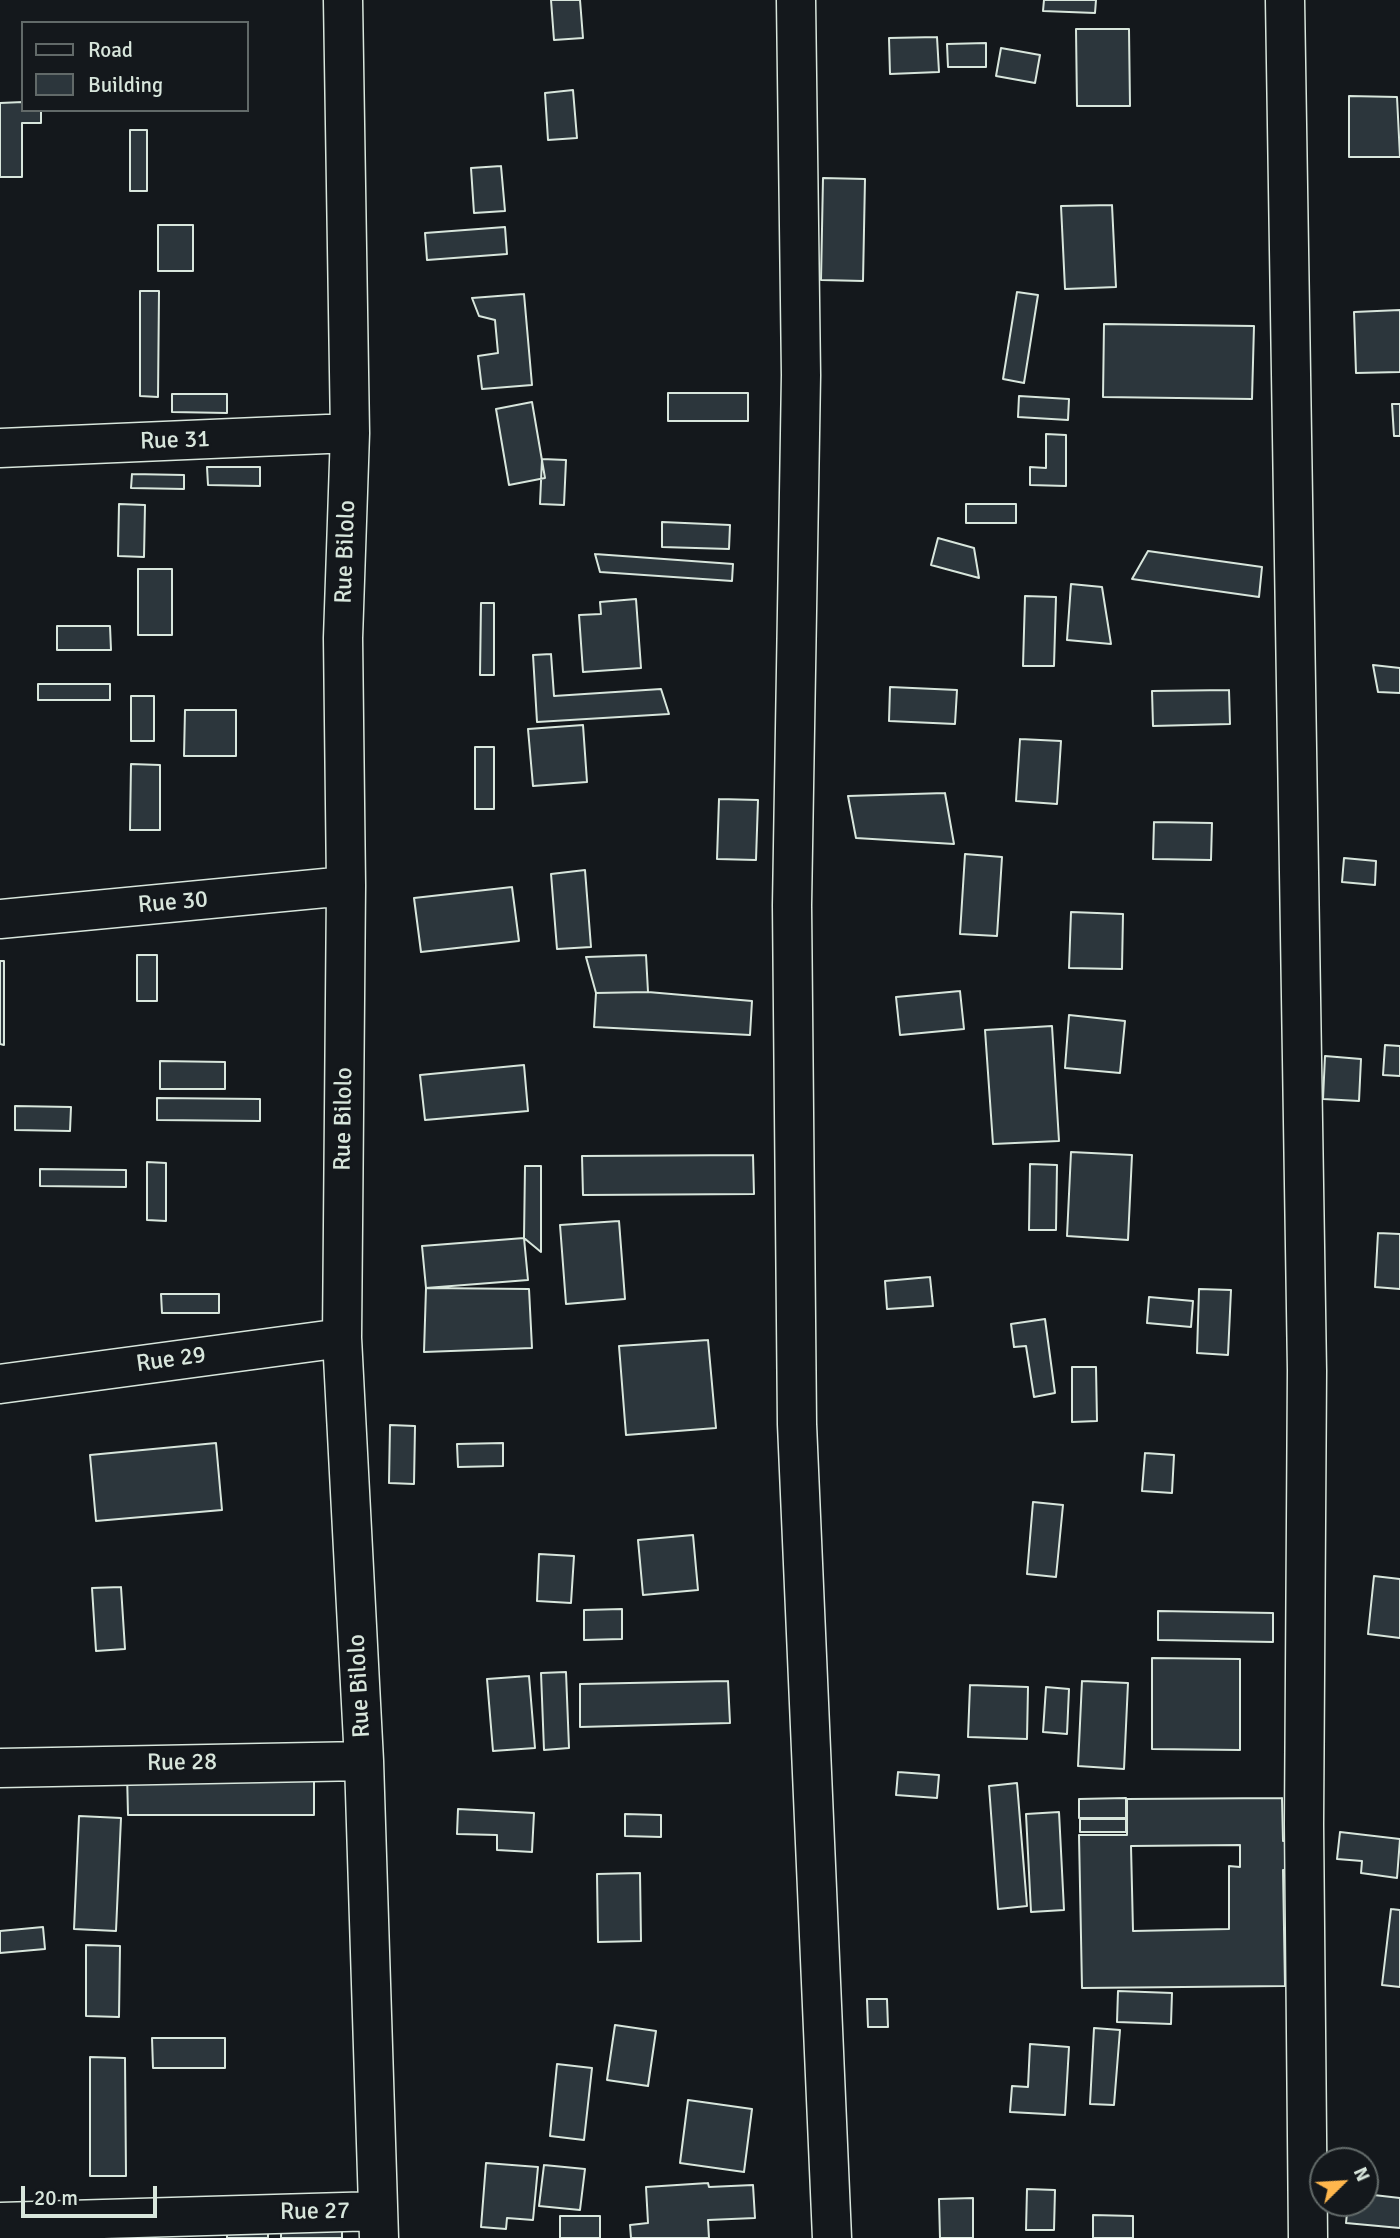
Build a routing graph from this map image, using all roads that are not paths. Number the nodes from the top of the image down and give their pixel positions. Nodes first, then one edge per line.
1 (343, 0) edge
2 (796, 0) edge
3 (1285, 0) edge
4 (350, 433) junction
5 (0, 448) edge
6 (346, 886) junction
7 (0, 919) edge
8 (342, 1338) junction
9 (0, 1384) edge
10 (364, 1762) junction
11 (0, 1768) edge
12 (0, 2222) edge
13 (378, 2224) edge
14 (832, 2238) edge
15 (1308, 2238) edge

1 - 4 street, Rue Bilolo
2 - 14 street
3 - 15 street
4 - 5 street, Rue 31
4 - 6 street, Rue Bilolo
6 - 7 street, Rue 30
6 - 8 street, Rue Bilolo
8 - 9 street, Rue 29
8 - 10 street, Rue Bilolo
10 - 11 street, Rue 28
10 - 13 street, Rue Bilolo
12 - 13 street, Rue 27

